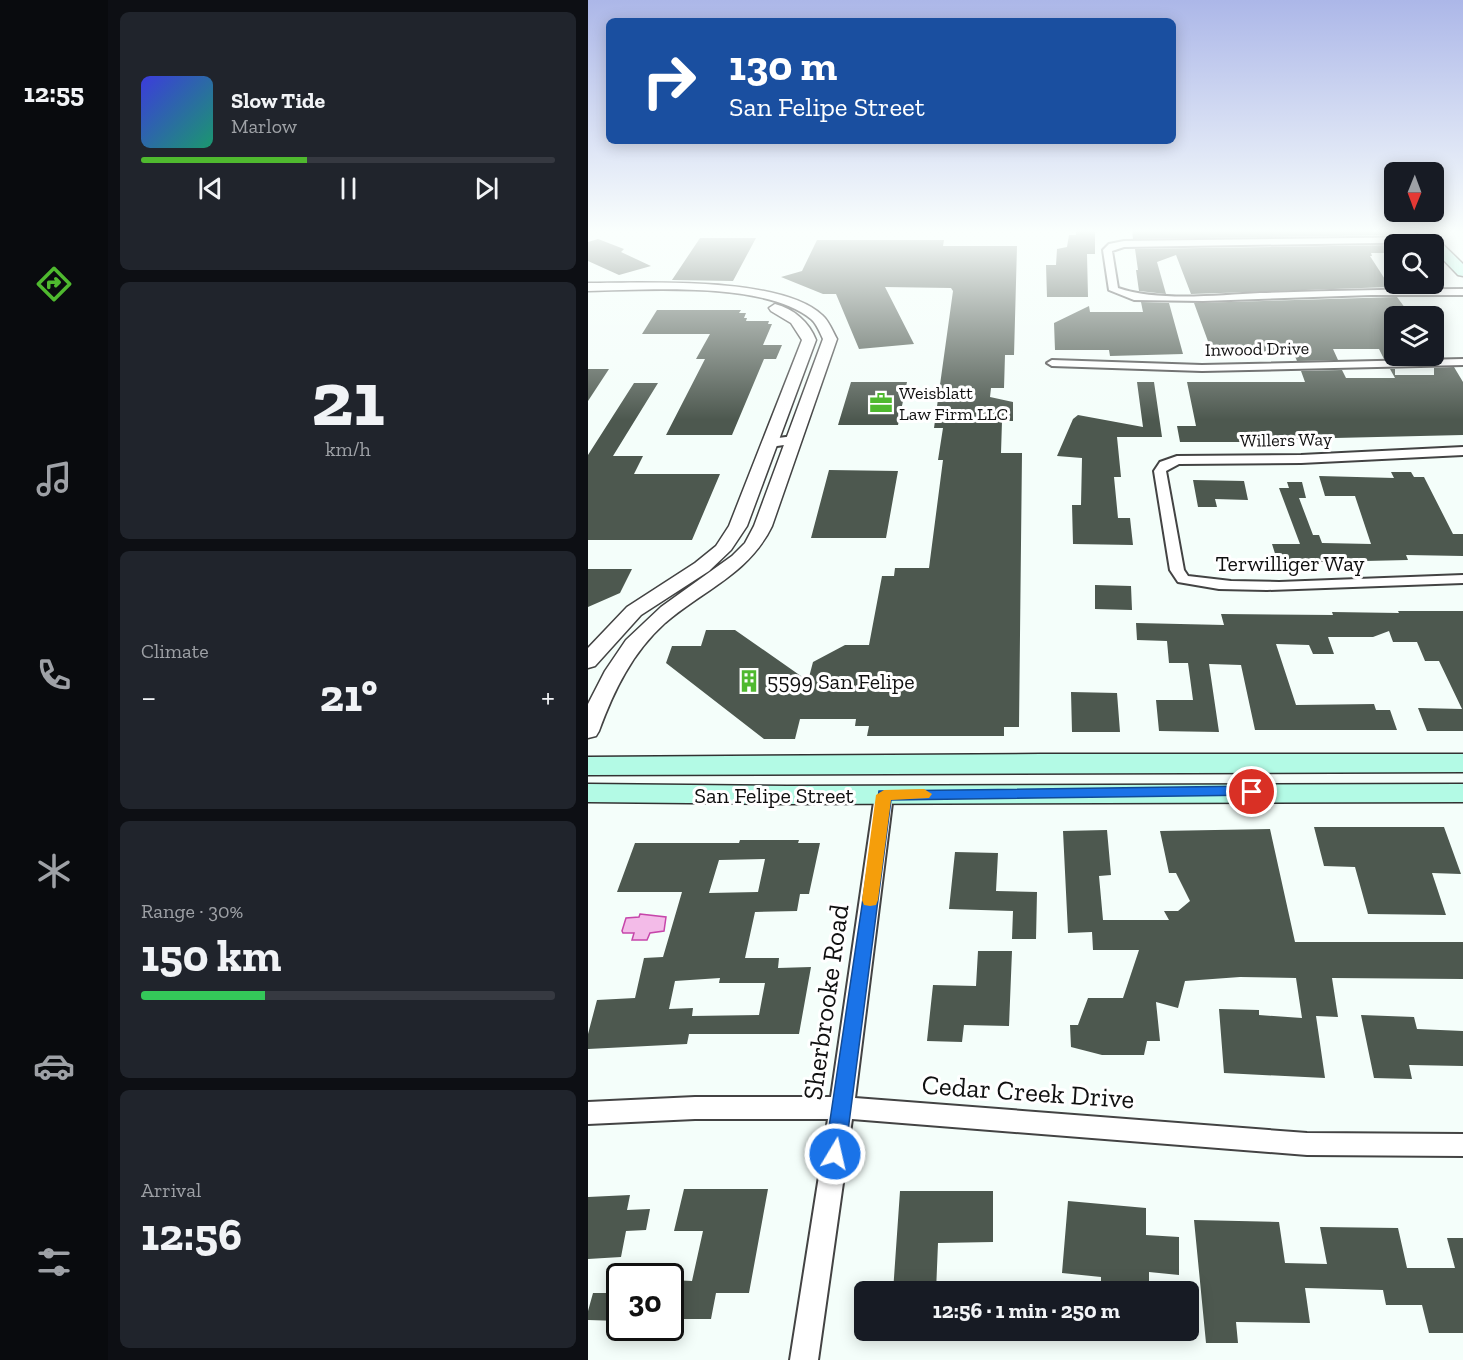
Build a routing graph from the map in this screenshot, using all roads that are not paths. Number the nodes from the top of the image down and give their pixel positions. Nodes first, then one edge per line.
1 (698, 293) edge
2 (1124, 293) edge
3 (1335, 293) edge
4 (744, 295) junction
5 (814, 316) junction
6 (797, 320) junction
7 (1463, 362) edge
8 (1052, 363) dead end
9 (794, 440) junction
10 (770, 442) junction
11 (1463, 451) edge
12 (1167, 516) joint
13 (702, 567) junction
14 (723, 572) junction
15 (1463, 579) edge
16 (588, 662) edge
17 (588, 731) edge
18 (1041, 763) junction
19 (1344, 763) junction
20 (1463, 764) edge
21 (588, 766) edge
22 (1043, 792) junction
23 (1463, 792) edge
24 (588, 793) edge
25 (1352, 793) junction
26 (884, 795) junction
27 (842, 1108) junction
28 (588, 1113) edge
29 (1463, 1145) edge
30 (804, 1360) edge

1 - 4 street
2 - 3 street
4 - 5 street
4 - 6 street
5 - 6 street
5 - 9 street
6 - 10 street
7 - 8 street, Inwood Drive
9 - 10 street
9 - 14 street
10 - 13 street
11 - 12 street, Willers Way
12 - 15 street, Terwilliger Way
13 - 14 street
13 - 16 street
14 - 17 street
18 - 19 main road, San Felipe Street
18 - 21 main road, San Felipe Street
18 - 22 main road
19 - 20 main road, San Felipe Street
19 - 25 main road
22 - 25 main road, San Felipe Street
22 - 26 main road, San Felipe Street
23 - 25 main road, San Felipe Street
24 - 26 main road, San Felipe Street
26 - 27 street, Sherbrooke Road
27 - 28 street, Cedar Creek Drive
27 - 29 street, Cedar Creek Drive
27 - 30 street, Sherbrooke Road

